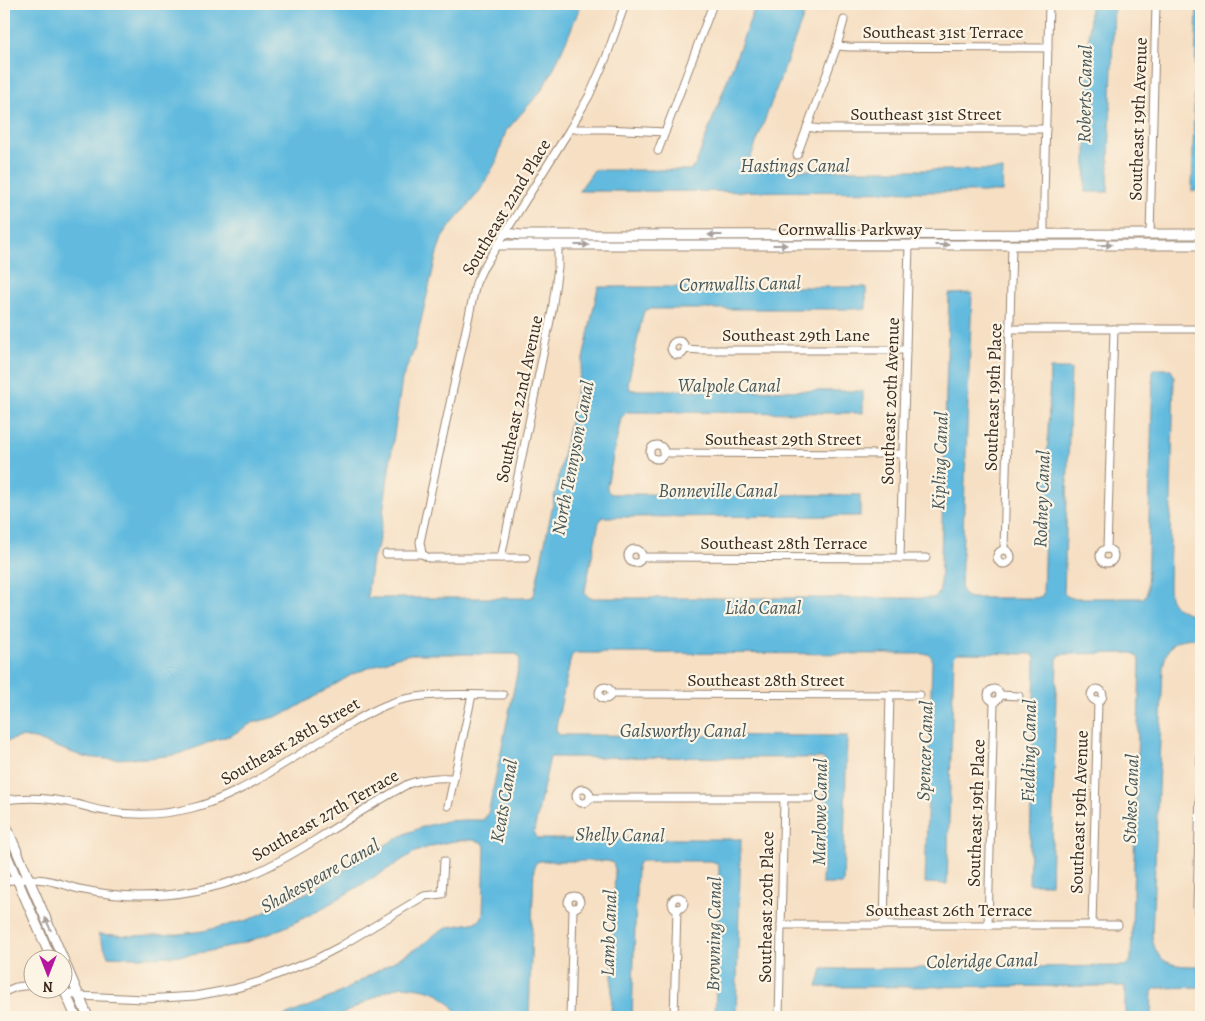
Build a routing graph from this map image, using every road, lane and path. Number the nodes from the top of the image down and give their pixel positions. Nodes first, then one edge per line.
1 (625, 4) edge
2 (713, 4) edge
3 (1049, 4) edge
4 (1156, 4) edge
5 (844, 20) dead end
6 (837, 46) junction
7 (1048, 48) junction
8 (807, 127) junction
9 (570, 129) junction
10 (1046, 129) junction
11 (664, 132) junction
12 (658, 151) dead end
13 (797, 155) dead end
14 (506, 233) junction
15 (1012, 234) junction
16 (1044, 234) junction
17 (1201, 234) edge
18 (747, 235) junction
19 (909, 235) junction
20 (1150, 240) junction
21 (498, 245) junction
22 (558, 245) junction
23 (747, 245) junction
24 (909, 245) junction
25 (1012, 245) junction
26 (1044, 245) junction
27 (1201, 245) edge
28 (1010, 329) junction
29 (1114, 329) junction
30 (1201, 329) edge
31 (685, 349) dead end
32 (906, 350) junction
33 (663, 453) dead end
34 (903, 454) junction
35 (1107, 549) dead end
36 (1004, 550) dead end
37 (386, 554) dead end
38 (422, 554) junction
39 (641, 557) dead end
40 (501, 558) junction
41 (526, 558) dead end
42 (900, 558) junction
43 (926, 558) dead end
44 (612, 694) dead end
45 (472, 695) junction
46 (503, 695) dead end
47 (890, 695) junction
48 (920, 695) dead end
49 (1000, 695) junction
50 (1019, 696) dead end
51 (1098, 701) dead end
52 (994, 702) junction
53 (1201, 754) edge
54 (454, 778) junction
55 (590, 798) dead end
56 (784, 798) junction
57 (810, 798) dead end
58 (4, 800) edge
59 (448, 806) dead end
60 (4, 821) edge
61 (4, 849) edge
62 (444, 862) dead end
63 (17, 880) junction
64 (28, 880) junction
65 (4, 881) edge
66 (574, 909) dead end
67 (676, 909) dead end
68 (1201, 918) edge
69 (781, 925) junction
70 (884, 925) junction
71 (988, 925) junction
72 (1092, 925) junction
73 (1118, 925) dead end
74 (47, 948) edge
75 (22, 986) edge
76 (4, 992) edge
77 (72, 993) edge
78 (78, 996) junction
79 (68, 998) edge
80 (76, 1017) edge
81 (88, 1017) edge
82 (570, 1017) edge
83 (674, 1017) edge
84 (779, 1017) edge

1 - 9 street, Southeast 22nd Place
2 - 11 street
3 - 7 street
4 - 20 street, Southeast 19th Avenue
5 - 6 street
6 - 7 street, Southeast 31st Terrace
6 - 8 street
7 - 10 street
8 - 10 street, Southeast 31st Street
8 - 13 street
9 - 11 street
9 - 14 street, Southeast 22nd Place
10 - 16 street
11 - 12 street
18 -> 14 street, Cornwallis Parkway
14 - 21 street, Southeast 22nd Place
15 - 16 street, Cornwallis Parkway
15 - 19 street, Cornwallis Parkway
15 - 25 street
16 - 20 street, Cornwallis Parkway
16 - 26 street
17 - 20 street, Cornwallis Parkway
18 - 19 street, Cornwallis Parkway
18 - 23 street
19 - 24 street
26 -> 20 street, Cornwallis Parkway
20 - 27 street, Cornwallis Parkway
21 - 22 street, Cornwallis Parkway
21 - 38 street, Southeast 22nd Place
22 -> 23 street, Cornwallis Parkway
22 - 40 street, Southeast 22nd Avenue
23 -> 24 street, Cornwallis Parkway
24 -> 25 street, Cornwallis Parkway
24 - 32 street, Southeast 20th Avenue
25 - 26 street, Cornwallis Parkway
25 - 28 street, Southeast 19th Place
28 - 29 street
28 - 36 street, Southeast 19th Place
29 - 30 street
29 - 35 street
31 - 32 street, Southeast 29th Lane
32 - 34 street, Southeast 20th Avenue
33 - 34 street, Southeast 29th Street
34 - 42 street, Southeast 20th Avenue
37 - 38 street
38 - 40 street
39 - 42 street, Southeast 28th Terrace
40 - 41 street
42 - 43 street, Southeast 28th Terrace
44 - 47 street, Southeast 28th Street
45 - 46 street, Southeast 28th Street
45 - 54 street
45 - 58 street, Southeast 28th Street
47 - 48 street, Southeast 28th Street
47 - 70 street
49 - 50 street
49 - 52 street
49 - 52 street, Southeast 19th Place
51 - 72 street, Southeast 19th Avenue
52 - 71 street, Southeast 19th Place
53 - 68 street
54 - 59 street
54 - 64 street, Southeast 27th Terrace
55 - 56 street
56 - 57 street
56 - 69 street, Southeast 20th Place
60 - 64 street
61 - 63 street
62 - 78 street
63 - 64 street, Southeast 27th Terrace
63 - 65 street, Southeast 27th Terrace
63 - 74 street
78 -> 64 street
66 - 82 street
67 - 83 street
69 - 70 street, Southeast 26th Terrace
69 - 84 street, Southeast 20th Place
70 - 71 street, Southeast 26th Terrace
71 - 72 street, Southeast 26th Terrace
72 - 73 street, Southeast 26th Terrace
75 - 76 street
77 - 78 street
78 - 81 street
79 - 80 street

